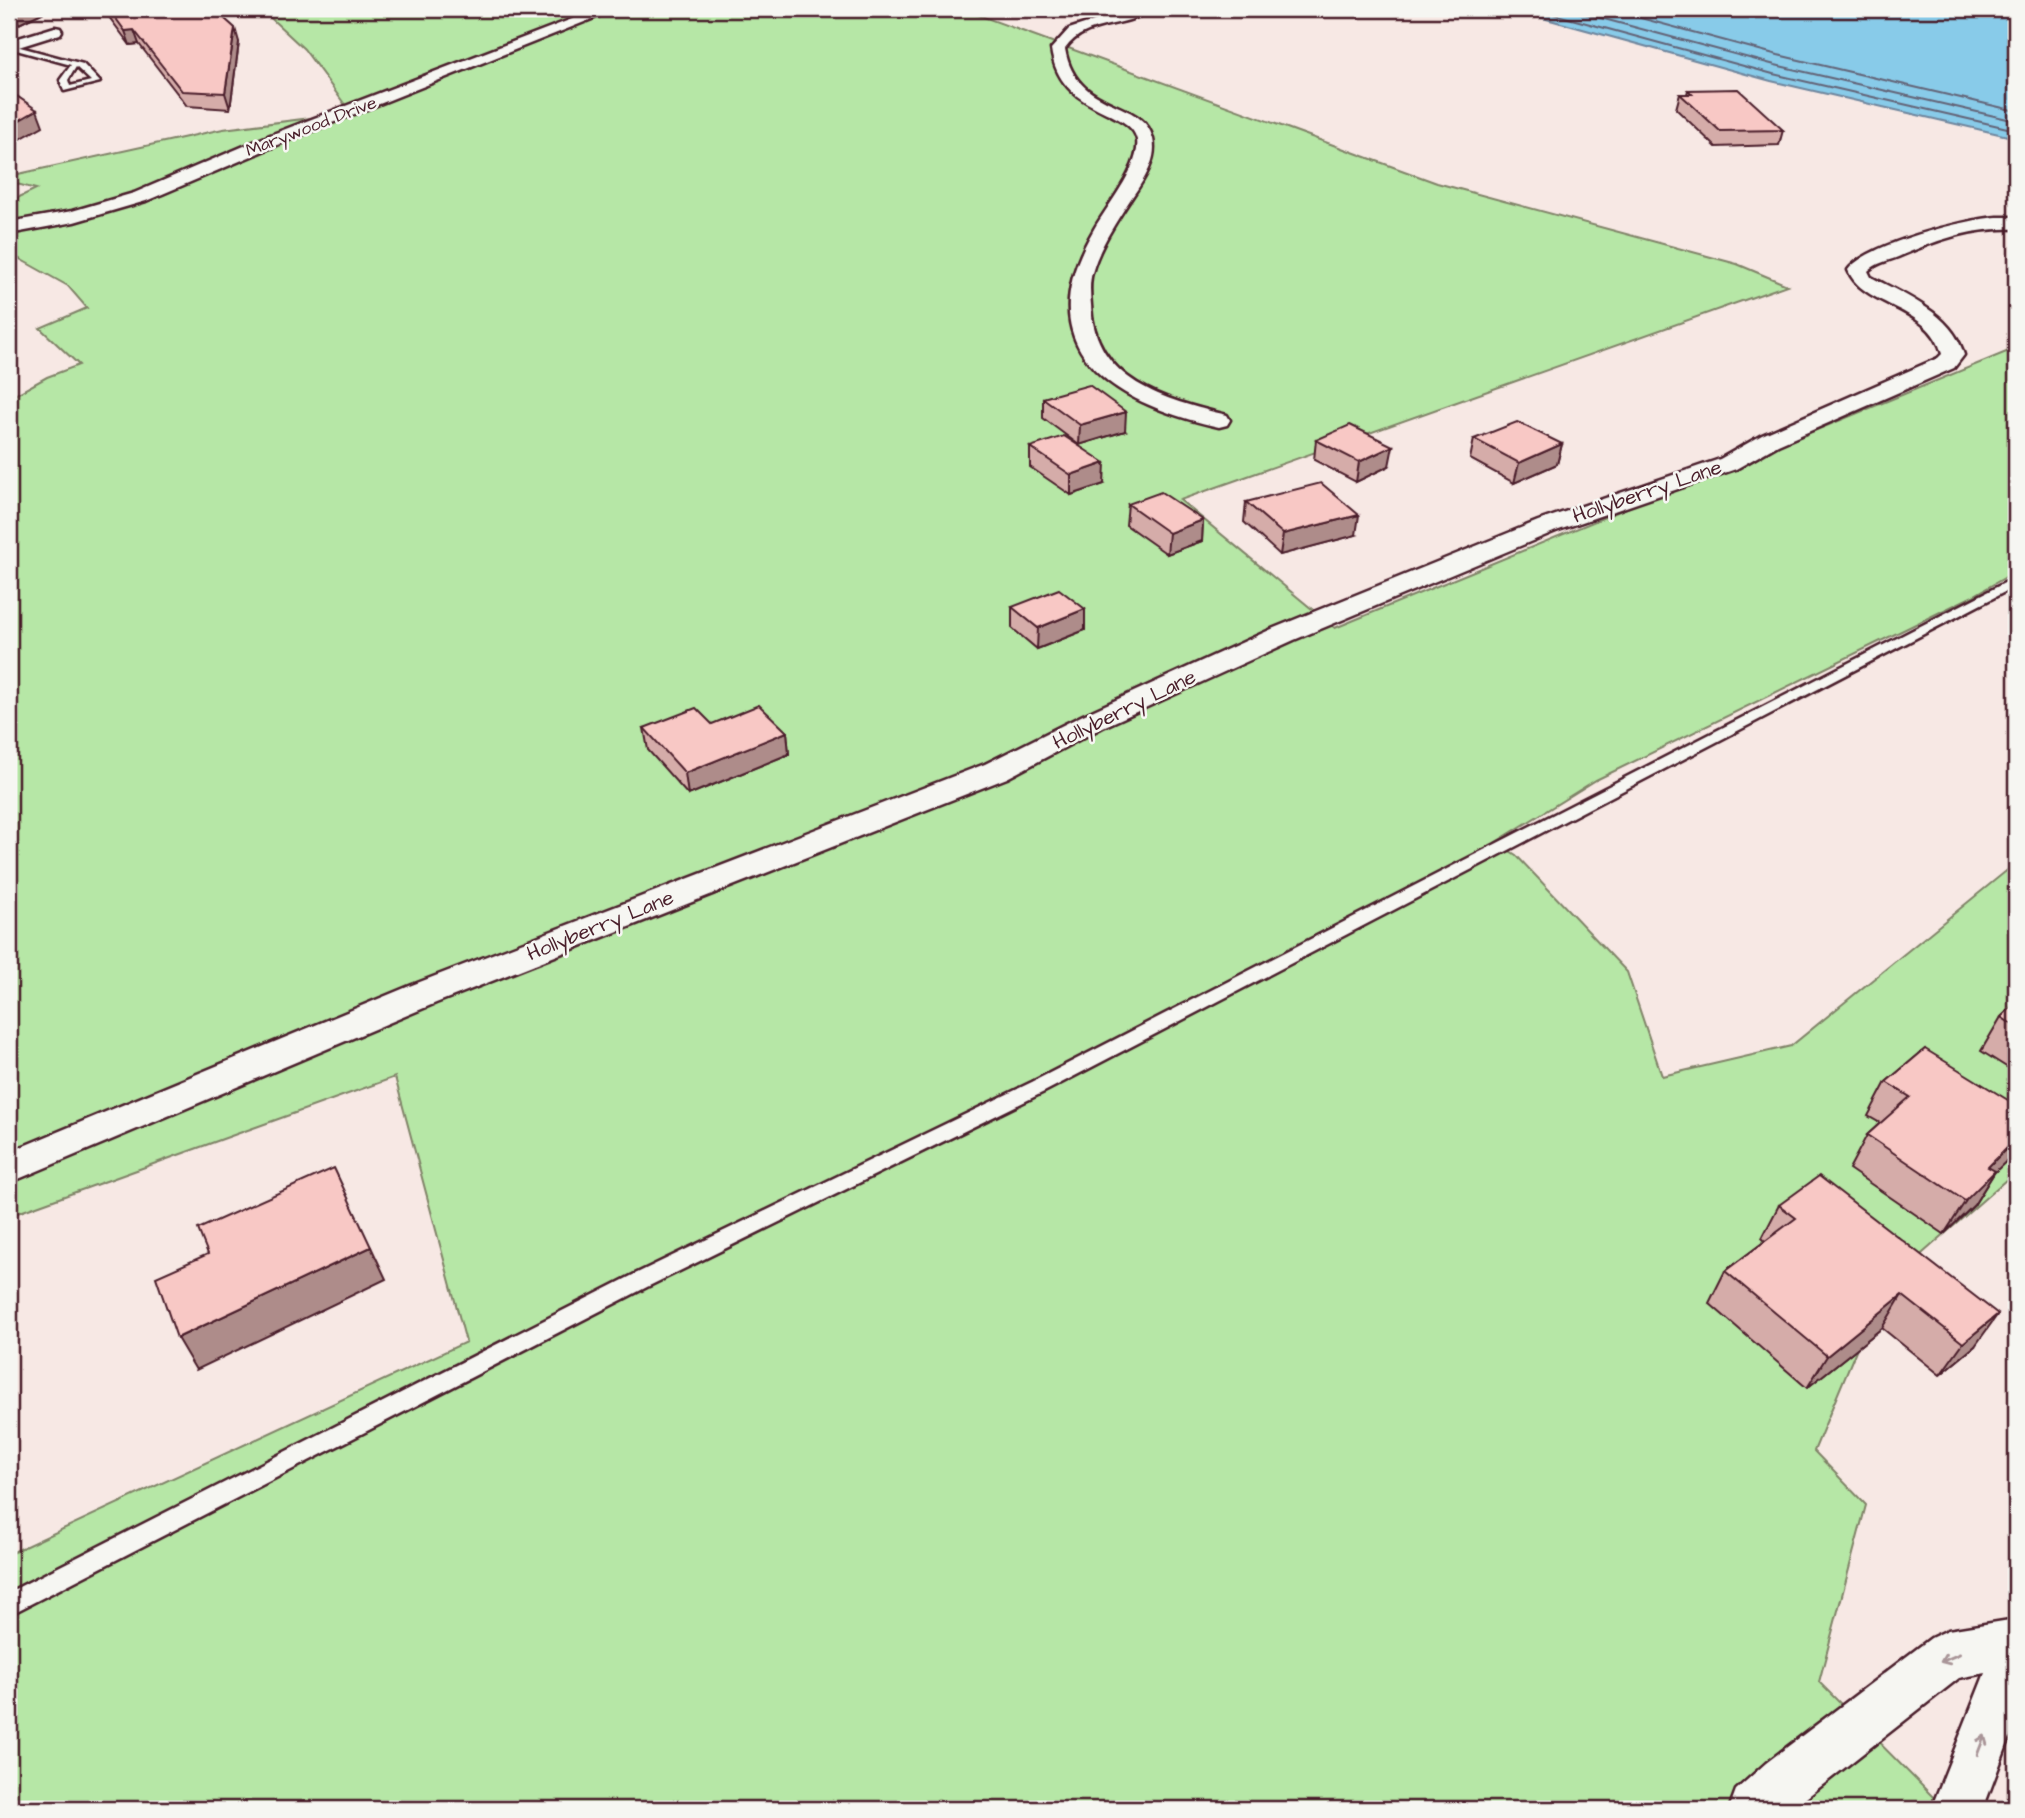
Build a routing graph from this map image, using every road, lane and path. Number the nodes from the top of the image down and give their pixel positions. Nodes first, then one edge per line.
1 (610, 9) edge
2 (1143, 9) edge
3 (55, 31) dead end
4 (9, 46) edge
5 (75, 64) dead end
6 (2016, 223) edge
7 (9, 228) edge
8 (1219, 420) dead end
9 (2016, 581) edge
10 (9, 1168) edge
11 (9, 1604) edge
12 (2016, 1643) edge
13 (2016, 1656) edge
14 (1755, 1809) edge
15 (1957, 1809) edge

1 - 7 street, Marywood Drive
2 - 8 street
3 - 4 street
4 - 5 lane
6 - 10 street, Hollyberry Lane
9 - 11 lane
12 -> 14 street
15 -> 13 street

